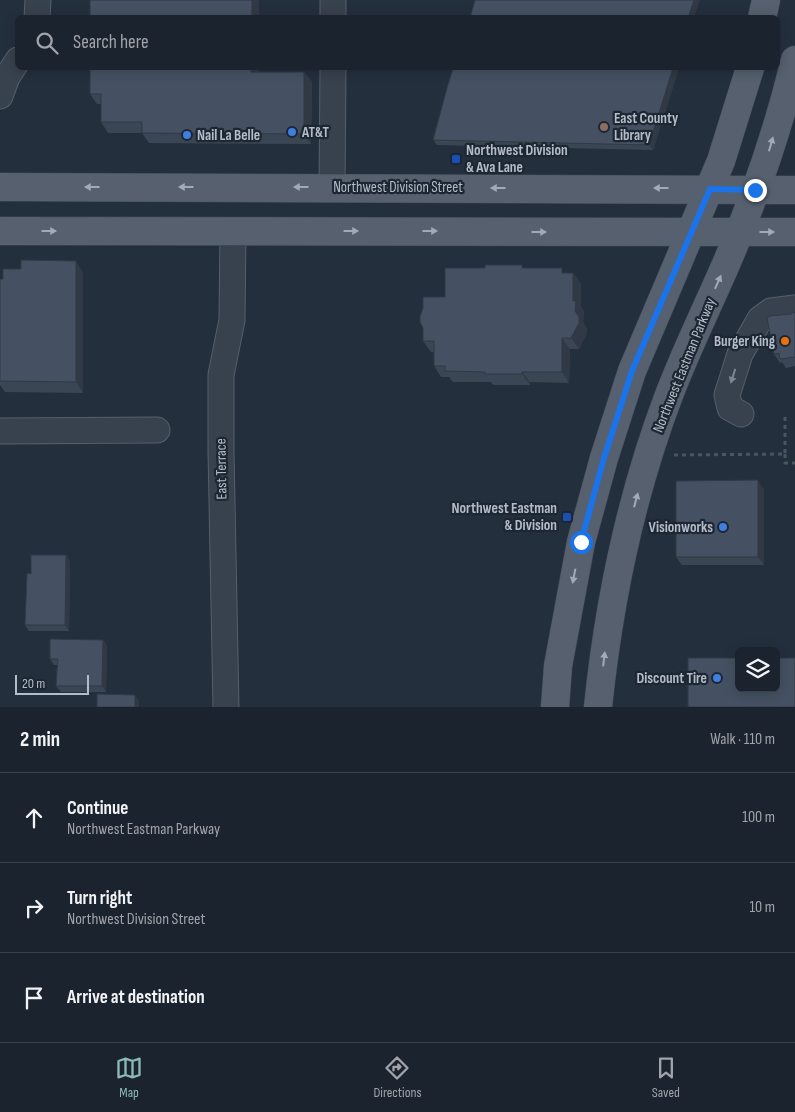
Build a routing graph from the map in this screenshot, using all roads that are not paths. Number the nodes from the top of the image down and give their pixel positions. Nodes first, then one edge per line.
1 (38, 0) edge
2 (333, 0) edge
3 (766, 0) edge
4 (37, 15) edge
5 (333, 15) edge
6 (763, 15) edge
7 (795, 60) edge
8 (15, 65) edge
9 (333, 70) edge
10 (749, 70) edge
11 (0, 96) edge
12 (0, 187) edge
13 (332, 187) junction
14 (710, 189) junction
15 (755, 190) junction
16 (795, 190) edge
17 (0, 231) edge
18 (233, 232) junction
19 (692, 232) junction
20 (738, 232) junction
21 (795, 232) edge
22 (795, 308) edge
23 (741, 414) dead end
24 (157, 430) dead end
25 (0, 431) edge
26 (226, 707) edge
27 (555, 707) edge
28 (598, 707) edge

1 - 4 street
2 - 5 street
3 - 6 main road
15 -> 7 main road, Northwest Eastman Parkway
8 - 11 street
9 - 13 street
10 - 14 main road
13 -> 12 main road, Northwest Division Street
14 -> 13 main road, Northwest Division Street
14 - 15 main road, Northwest Division Street
14 - 19 main road
15 - 16 main road, Northwest Division Street
15 - 20 main road, Northwest Eastman Parkway
17 -> 18 main road
18 -> 19 main road
18 - 26 street, East Terrace
19 - 20 main road
19 -> 27 main road
20 -> 21 main road
28 -> 20 main road, Northwest Eastman Parkway
22 -> 23 street
24 - 25 street

